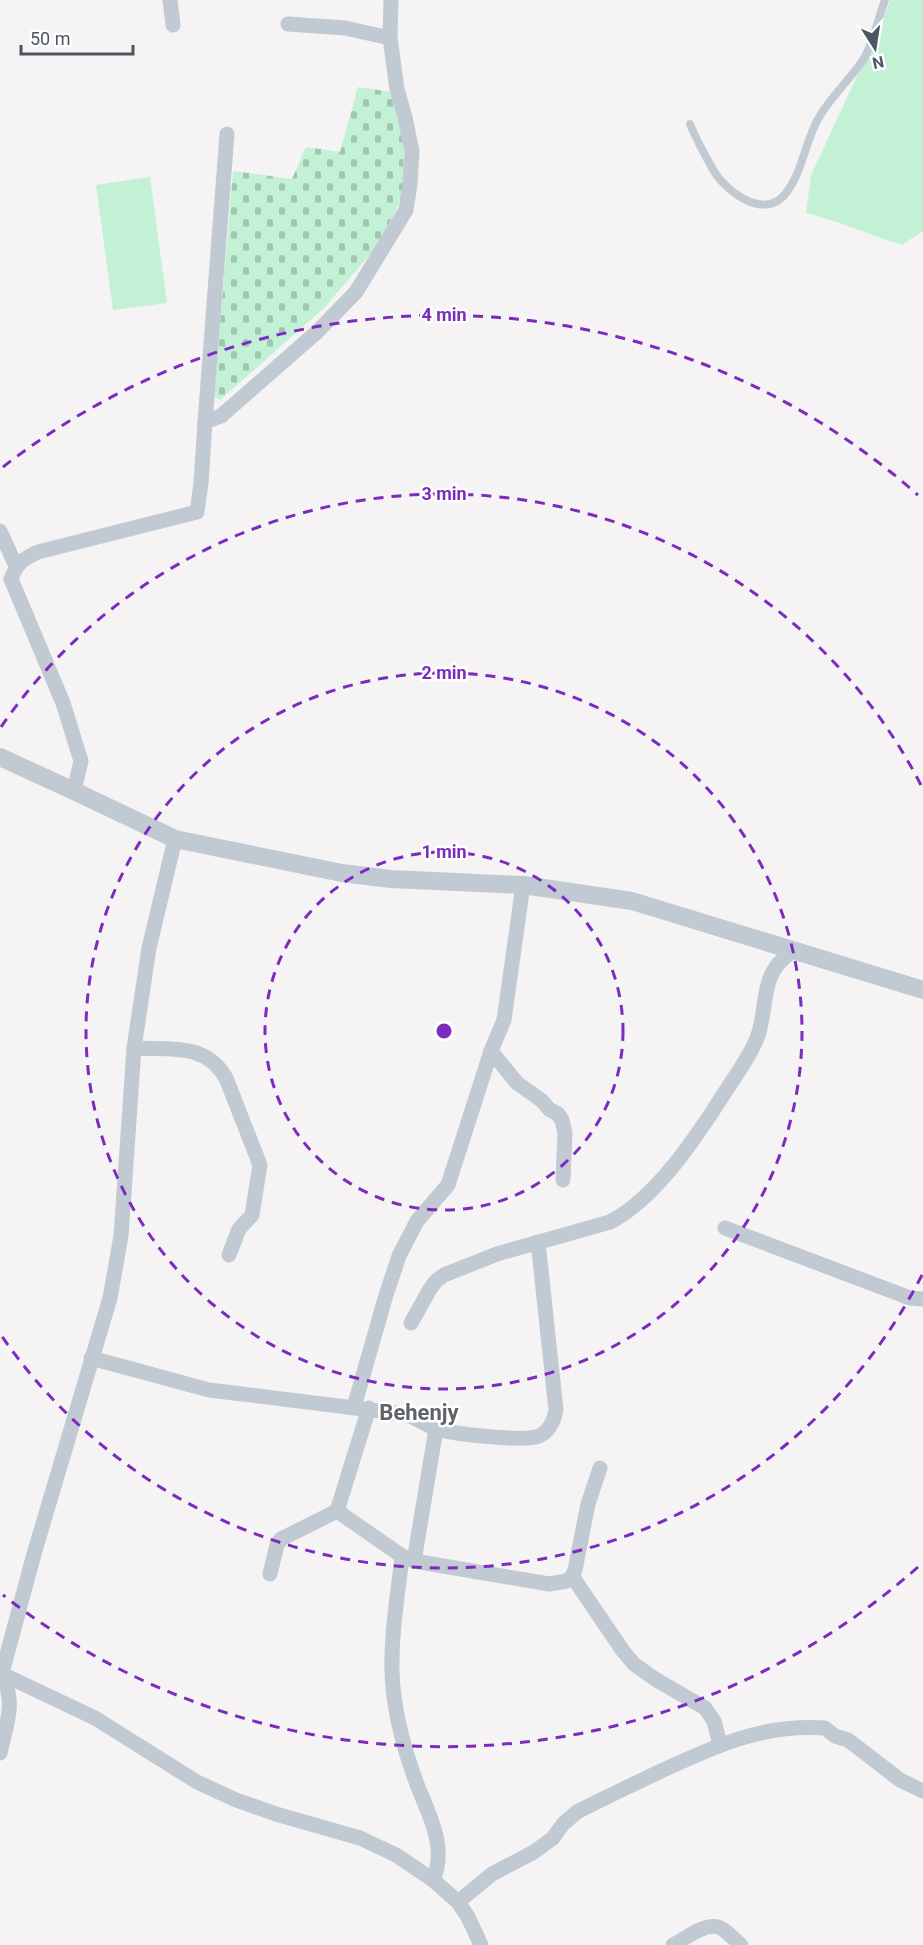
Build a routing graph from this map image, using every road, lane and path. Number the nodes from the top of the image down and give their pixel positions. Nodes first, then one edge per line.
1 (170, 0) edge
2 (391, 0) edge
3 (885, 0) edge
4 (288, 24) dead end
5 (173, 26) dead end
6 (390, 38) junction
7 (690, 124) dead end
8 (226, 134) dead end
9 (205, 422) junction
10 (0, 531) edge
11 (16, 566) junction
12 (0, 757) edge
13 (74, 790) junction
14 (175, 839) junction
15 (524, 885) junction
16 (792, 951) junction
17 (923, 990) edge
18 (134, 1048) junction
19 (491, 1051) junction
20 (563, 1180) dead end
21 (725, 1228) dead end
22 (538, 1242) junction
23 (229, 1255) dead end
24 (923, 1299) edge
25 (411, 1323) dead end
26 (92, 1358) junction
27 (362, 1407) junction
28 (436, 1429) junction
29 (600, 1468) dead end
30 (337, 1511) junction
31 (408, 1558) junction
32 (270, 1574) dead end
33 (572, 1576) junction
34 (1, 1673) edge
35 (720, 1744) junction
36 (0, 1753) edge
37 (923, 1791) edge
38 (433, 1880) junction
39 (458, 1902) junction
40 (481, 1945) edge
41 (673, 1945) edge
42 (741, 1945) edge

1 - 5 street
2 - 6 street
3 - 7 lane
4 - 6 street
6 - 9 street
8 - 9 street
9 - 11 street
10 - 11 street
11 - 13 street
12 - 13 street
13 - 14 street
14 - 15 street
14 - 18 street
15 - 16 street
15 - 19 street
16 - 17 street
16 - 22 street
18 - 23 street
18 - 26 street
19 - 20 street
19 - 27 street
21 - 24 street
22 - 25 street
22 - 28 street
26 - 27 street
26 - 34 street
27 - 28 street
27 - 30 street
28 - 31 street
29 - 33 street
30 - 31 street
30 - 32 street
31 - 33 street
31 - 38 street
33 - 35 street
34 - 36 street
34 - 38 street
35 - 37 street
35 - 39 street
38 - 39 street
39 - 40 street
41 - 42 street

